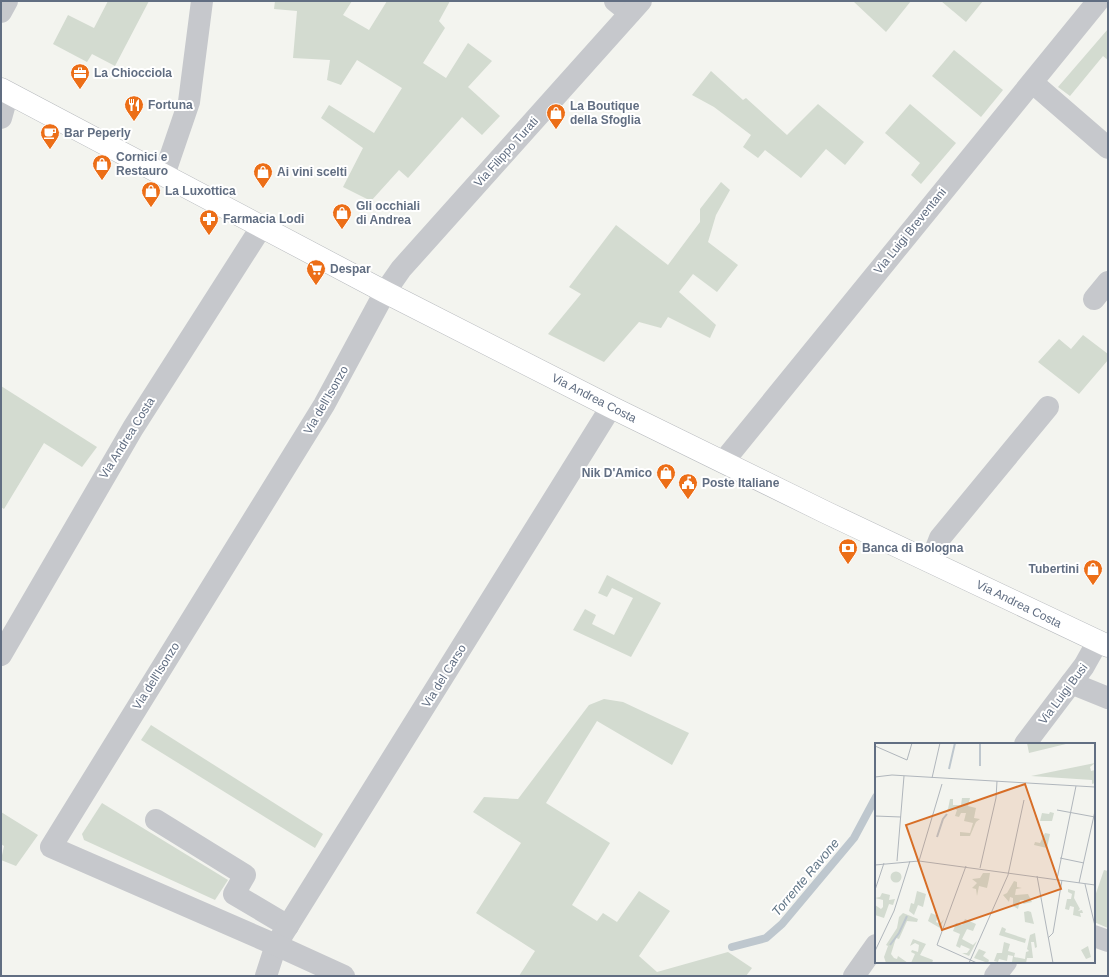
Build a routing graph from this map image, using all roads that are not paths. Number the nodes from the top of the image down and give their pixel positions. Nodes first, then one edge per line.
1 (7, 1) edge
2 (202, 1) edge
3 (1098, 1) edge
4 (629, 5) edge
5 (1, 12) edge
6 (1032, 83) junction
7 (5, 91) edge
8 (1, 118) edge
9 (1108, 148) edge
10 (164, 175) junction
11 (262, 226) junction
12 (1108, 282) edge
13 (385, 292) junction
14 (1094, 299) dead end
15 (1048, 406) dead end
16 (611, 407) junction
17 (723, 462) junction
18 (931, 561) junction
19 (1103, 644) edge
20 (1, 655) edge
21 (1071, 683) junction
22 (1108, 698) edge
23 (1026, 743) edge
24 (156, 820) dead end
25 (288, 926) junction
26 (1095, 936) edge
27 (1108, 941) edge
28 (276, 945) junction
29 (875, 946) edge
30 (1005, 963) edge
31 (266, 976) edge
32 (344, 976) edge
33 (854, 976) edge
34 (995, 976) edge

1 - 5 street
2 - 10 street
3 - 6 street, Via Luigi Breventani
4 - 13 street, Via Filippo Turati
6 - 9 street
6 - 17 street, Via Luigi Breventani
7 - 8 street
7 - 10 main road, Via Andrea Costa
10 - 11 main road, Via Andrea Costa
11 - 13 main road, Via Andrea Costa
11 - 20 street, Via Andrea Costa
12 - 14 street
13 - 16 main road, Via Andrea Costa
13 - 28 street, Via dell'Isonzo
15 - 18 street
16 - 17 main road, Via Andrea Costa
16 - 25 street, Via del Carso
17 - 18 main road, Via Andrea Costa
18 - 19 main road, Via Andrea Costa
19 - 21 street, Via Luigi Busi
21 - 22 street
21 - 23 street, Via Luigi Busi
24 - 25 street
25 - 28 street, Via del Carso
26 - 27 street
28 - 31 street, Via del Carso
28 - 32 street
29 - 33 street
30 - 34 street

